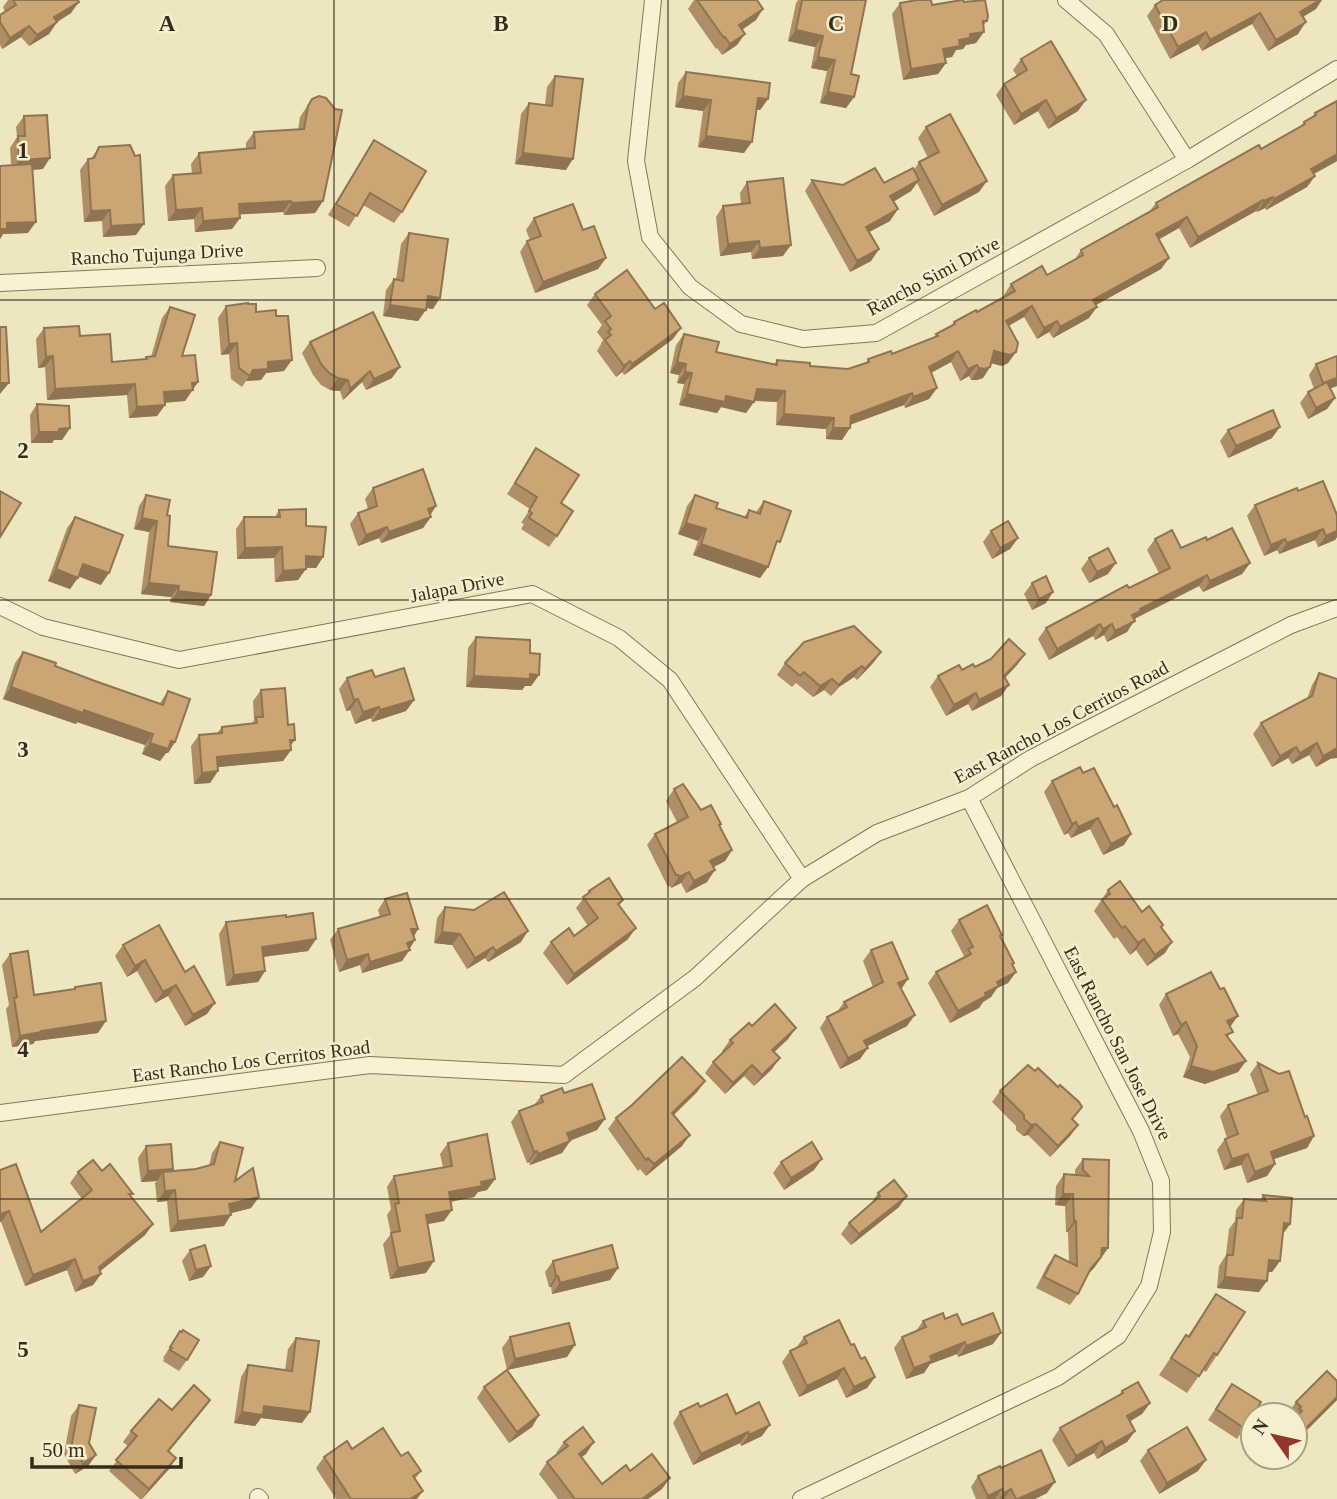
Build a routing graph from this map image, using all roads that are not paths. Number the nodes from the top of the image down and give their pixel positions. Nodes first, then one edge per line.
1 (653, 0) edge
2 (1066, 0) edge
3 (1337, 69) edge
4 (1187, 160) junction
5 (317, 268) dead end
6 (0, 283) edge
7 (0, 606) edge
8 (1337, 608) edge
9 (969, 798) junction
10 (802, 878) junction
11 (0, 1114) edge
12 (801, 1499) edge

1 - 4 street, Rancho Simi Drive
2 - 4 street
3 - 4 street, Rancho Simi Drive
5 - 6 street, Rancho Tujunga Drive
7 - 10 street, Jalapa Drive
8 - 9 street, East Rancho Los Cerritos Road
9 - 10 street, East Rancho Los Cerritos Road
9 - 12 street, East Rancho San Jose Drive
10 - 11 street, East Rancho Los Cerritos Road

